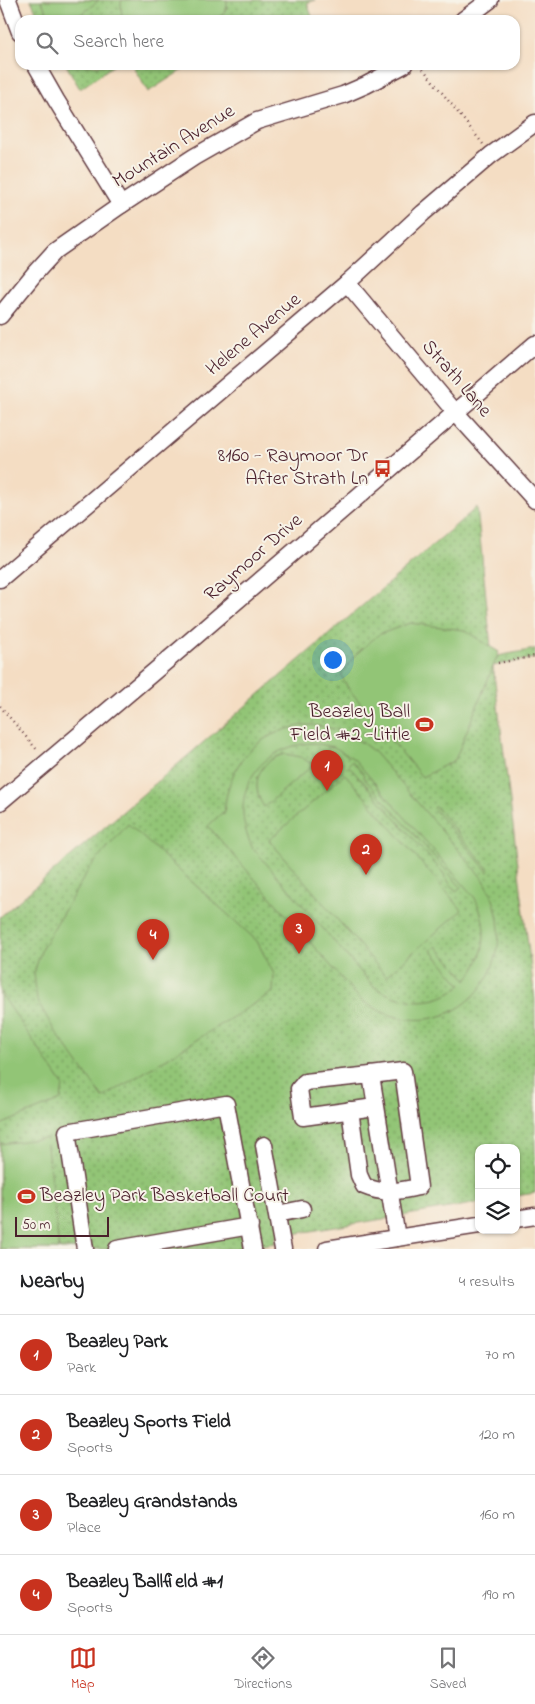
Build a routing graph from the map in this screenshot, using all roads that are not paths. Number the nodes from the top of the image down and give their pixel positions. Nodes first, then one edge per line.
1 (8, 0) edge
2 (490, 0) edge
3 (470, 15) edge
4 (15, 19) edge
5 (39, 70) edge
6 (394, 70) edge
7 (535, 123) edge
8 (121, 205) junction
9 (347, 283) junction
10 (0, 316) edge
11 (535, 344) edge
12 (455, 412) junction
13 (535, 500) edge
14 (0, 579) edge
15 (0, 802) edge
16 (371, 1075) junction
17 (375, 1107) junction
18 (350, 1110) junction
19 (264, 1145) dead end
20 (389, 1193) junction
21 (302, 1209) dead end
22 (277, 1214) junction
23 (535, 1216) edge
24 (520, 1218) edge
25 (250, 1226) junction
26 (475, 1226) edge
27 (397, 1238) junction
28 (167, 1245) edge
29 (85, 1249) edge
30 (117, 1249) edge
31 (253, 1249) edge
32 (283, 1249) edge
33 (326, 1249) edge

1 - 4 street
2 - 3 street
5 - 8 street
6 - 8 street, Mountain Avenue
7 - 9 street, Helene Avenue
8 - 10 street, Mountain Avenue
9 - 12 street, Strath Lane
9 - 14 street, Helene Avenue
11 - 12 street, Raymoor Drive
12 - 13 street, Strath Lane
12 - 15 street, Raymoor Drive
16 - 17 street
16 - 18 street
16 - 20 street
17 - 18 street
17 - 20 street
18 - 20 street
19 - 22 street
20 - 27 street
21 - 22 street
22 - 32 street
23 - 24 street
25 - 28 street
25 - 29 street
25 - 31 street
26 - 27 street
27 - 33 street
28 - 30 street

